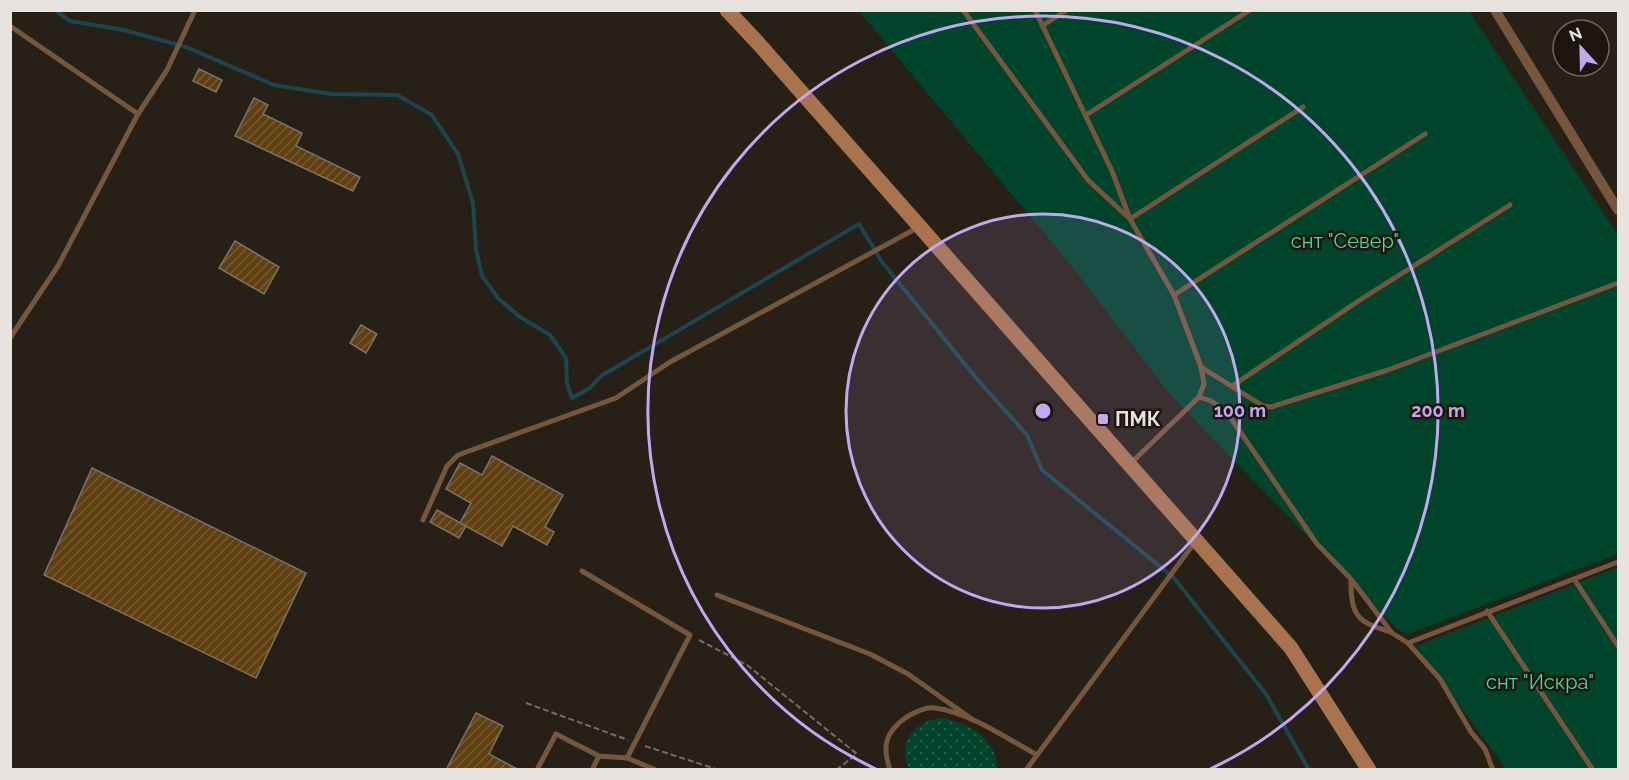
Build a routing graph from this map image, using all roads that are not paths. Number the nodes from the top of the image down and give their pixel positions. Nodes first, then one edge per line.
1 (195, 10) edge
2 (726, 10) edge
3 (963, 10) edge
4 (1035, 10) edge
5 (1067, 10) edge
6 (1250, 10) edge
7 (1495, 10) edge
8 (10, 26) edge
9 (1042, 26) junction
10 (1303, 107) dead end
11 (138, 114) junction
12 (1086, 115) junction
13 (1425, 134) dead end
14 (1510, 205) dead end
15 (1618, 210) edge
16 (1130, 219) junction
17 (919, 227) junction
18 (1618, 283) edge
19 (1174, 295) junction
20 (10, 338) edge
21 (1201, 367) junction
22 (1232, 386) junction
23 (1199, 397) junction
24 (1130, 464) junction
25 (423, 520) dead end
26 (1197, 539) junction
27 (1618, 561) edge
28 (582, 571) dead end
29 (1351, 579) junction
30 (1574, 579) junction
31 (717, 595) dead end
32 (1487, 611) junction
33 (1392, 633) junction
34 (1408, 643) junction
35 (1618, 646) edge
36 (973, 720) junction
37 (1037, 755) junction
38 (599, 756) junction
39 (627, 758) junction
40 (537, 770) edge
41 (592, 770) edge
42 (656, 770) edge
43 (890, 770) edge
44 (1026, 770) edge
45 (1369, 770) edge
46 (1493, 770) edge
47 (1593, 770) edge

1 - 11 lane
2 - 17 street
3 - 16 lane
4 - 9 lane
5 - 9 lane
6 - 12 lane
7 - 15 street
8 - 11 lane
9 - 12 lane
10 - 16 lane
11 - 20 lane
12 - 16 lane
13 - 19 lane
14 - 22 lane
16 - 19 lane
17 - 24 street
17 - 25 lane
18 - 22 lane
19 - 21 lane
21 - 22 lane
21 - 23 lane
23 - 24 lane
23 - 29 lane
24 - 26 street
26 - 37 lane
26 - 45 street
27 - 30 lane
28 - 39 lane
29 - 33 lane
29 - 33 lane
30 - 32 lane
30 - 35 lane
31 - 36 lane
32 - 34 lane
32 - 47 lane
33 - 34 lane
34 - 46 lane
36 - 37 lane
36 - 43 lane
37 - 44 lane
38 - 39 lane
38 - 40 lane
38 - 41 lane
39 - 42 lane

